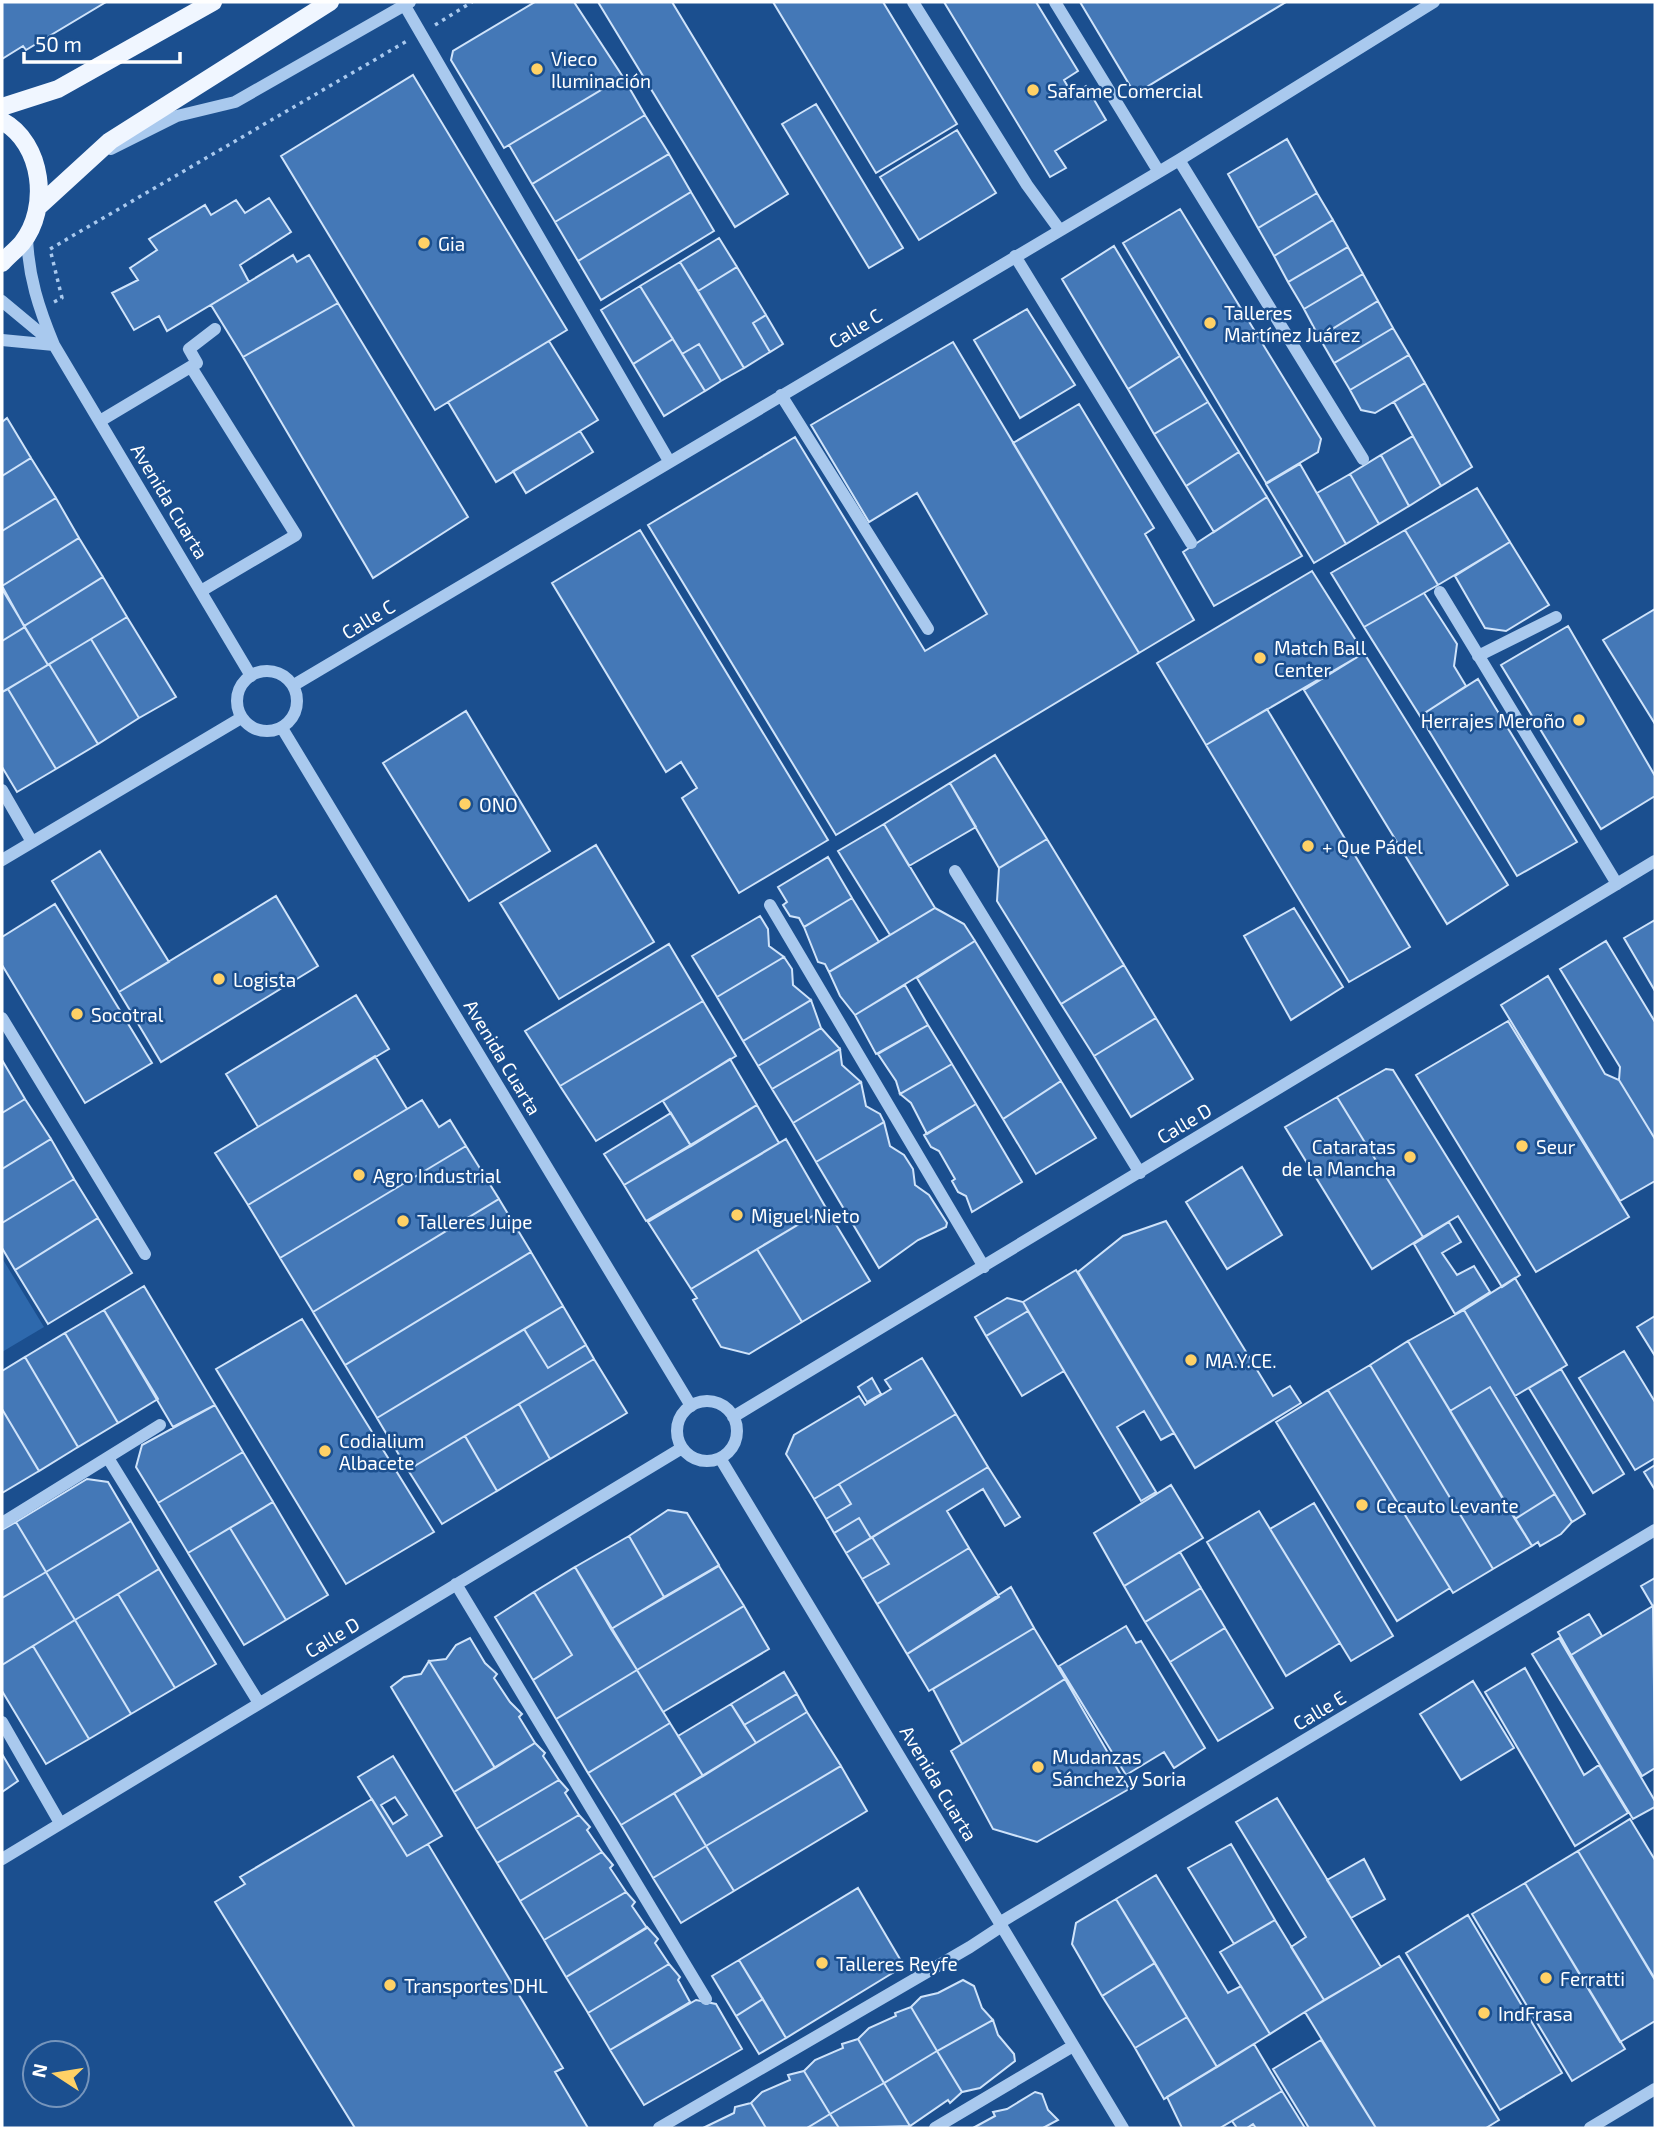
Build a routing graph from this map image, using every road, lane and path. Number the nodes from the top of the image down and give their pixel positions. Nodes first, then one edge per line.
1 (213, 2) edge
2 (330, 2) edge
3 (472, 2) edge
4 (914, 2) edge
5 (1055, 2) edge
6 (1434, 2) edge
7 (408, 4) edge
8 (421, 33) junction
9 (2, 107) edge
10 (2, 121) edge
11 (1179, 160) junction
12 (82, 163) junction
13 (1159, 172) junction
14 (38, 206) junction
15 (1059, 229) junction
16 (27, 236) junction
17 (1015, 256) junction
18 (2, 262) edge
19 (2, 301) edge
20 (40, 310) junction
21 (215, 329) dead end
22 (2, 340) edge
23 (54, 345) junction
24 (191, 367) junction
25 (781, 395) junction
26 (100, 421) junction
27 (1363, 459) dead end
28 (669, 461) junction
29 (1191, 543) dead end
30 (201, 591) junction
31 (1440, 593) dead end
32 (1556, 617) dead end
33 (928, 629) dead end
34 (1478, 656) junction
35 (251, 676) junction
36 (294, 685) junction
37 (241, 718) junction
38 (282, 728) junction
39 (2, 790) edge
40 (32, 842) junction
41 (2, 860) edge
42 (1655, 861) edge
43 (955, 871) dead end
44 (1617, 884) junction
45 (770, 905) dead end
46 (2, 1018) edge
47 (1140, 1172) junction
48 (145, 1254) dead end
49 (984, 1267) junction
50 (691, 1406) junction
51 (733, 1417) junction
52 (160, 1426) dead end
53 (682, 1448) junction
54 (108, 1458) junction
55 (720, 1458) junction
56 (2, 1523) edge
57 (1655, 1530) edge
58 (456, 1584) junction
59 (259, 1703) junction
60 (2, 1722) edge
61 (60, 1823) junction
62 (2, 1859) edge
63 (1001, 1924) junction
64 (706, 1999) dead end
65 (1073, 2046) junction
66 (1655, 2089) edge
67 (659, 2128) edge
68 (935, 2128) edge
69 (1123, 2128) edge
70 (1590, 2128) edge

1 - 9 main road
2 - 12 main road
3 - 8 path
4 - 15 street
5 - 13 street
6 - 11 street, Calle C
7 - 8 street
7 - 12 street
8 - 20 path
8 - 28 street
10 - 14 main road
11 - 13 street, Calle C
11 - 27 street
12 - 14 main road
13 - 15 street, Calle C
14 - 16 main road
15 - 17 street, Calle C
16 - 18 main road
16 - 20 street
17 - 25 street, Calle C
17 - 29 street
19 - 23 street
20 - 23 street
21 - 24 street
22 - 23 street
23 - 26 street, Avenida Cuarta
24 - 26 street
24 - 30 street
25 - 28 street, Calle C
25 - 33 street
26 - 30 street, Avenida Cuarta
28 - 36 street, Calle C
30 - 35 street, Avenida Cuarta
31 - 34 street
32 - 34 street
34 - 44 street
35 - 36 street
35 - 37 street
36 - 38 street
37 - 38 street
37 - 40 street
38 - 50 street, Avenida Cuarta
39 - 40 street
40 - 41 street
42 - 44 street, Calle D
43 - 47 street
44 - 47 street, Calle D
45 - 49 street
46 - 48 street
47 - 49 street, Calle D
49 - 51 street, Calle D
50 - 51 street
50 - 53 street
51 - 55 street
52 - 54 street
53 - 55 street
53 - 58 street, Calle D
54 - 56 street
54 - 59 street
55 - 63 street, Avenida Cuarta
57 - 63 street, Calle E
58 - 59 street, Calle D
58 - 64 street
59 - 61 street, Calle D
60 - 61 street
61 - 62 street, Calle D
63 - 65 street, Avenida Cuarta
63 - 67 street, Calle E
65 - 68 street
65 - 69 street, Avenida Cuarta
66 - 70 street

